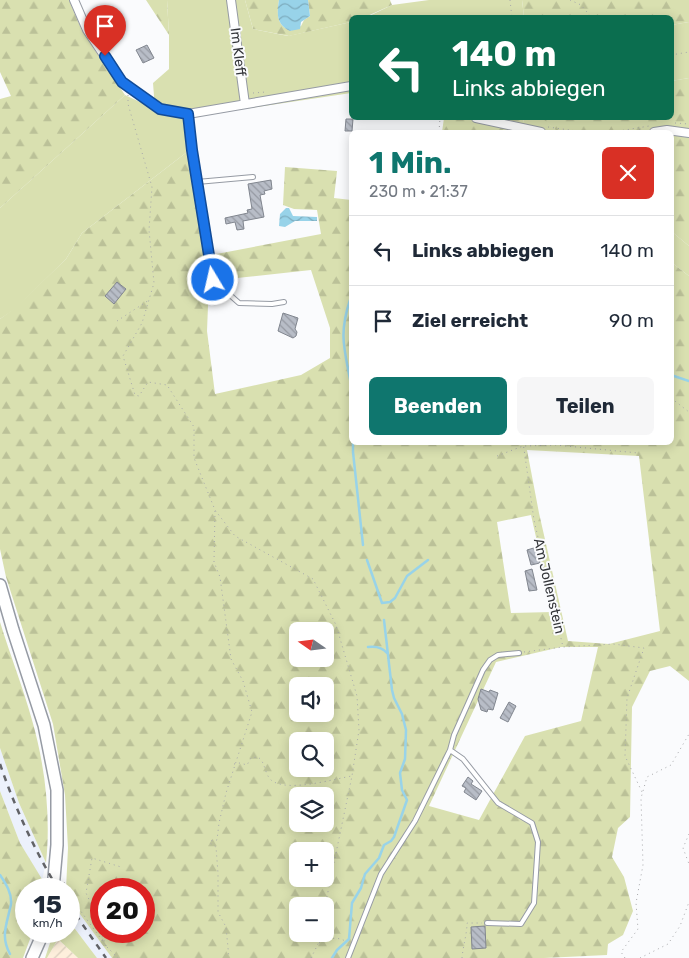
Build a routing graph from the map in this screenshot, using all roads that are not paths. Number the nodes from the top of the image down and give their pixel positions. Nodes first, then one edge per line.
1 (74, 0) edge
2 (231, 0) edge
3 (349, 86) edge
4 (245, 104) junction
5 (188, 114) junction
6 (485, 120) edge
7 (532, 130) edge
8 (674, 131) edge
9 (689, 133) edge
10 (253, 177) dead end
11 (197, 182) junction
12 (284, 302) dead end
13 (0, 586) edge
14 (519, 653) road end
15 (450, 750) junction
16 (54, 878) edge
17 (487, 923) road end
18 (39, 943) edge
19 (32, 958) edge
20 (348, 958) edge

1 - 5 street
2 - 4 street, Im Kleff
3 - 4 street
4 - 5 street
5 - 11 lane
6 - 7 street
8 - 9 street
10 - 11 lane
11 - 12 lane
13 - 16 main road
14 - 15 lane
15 - 17 lane
15 - 20 lane
18 - 19 main road

